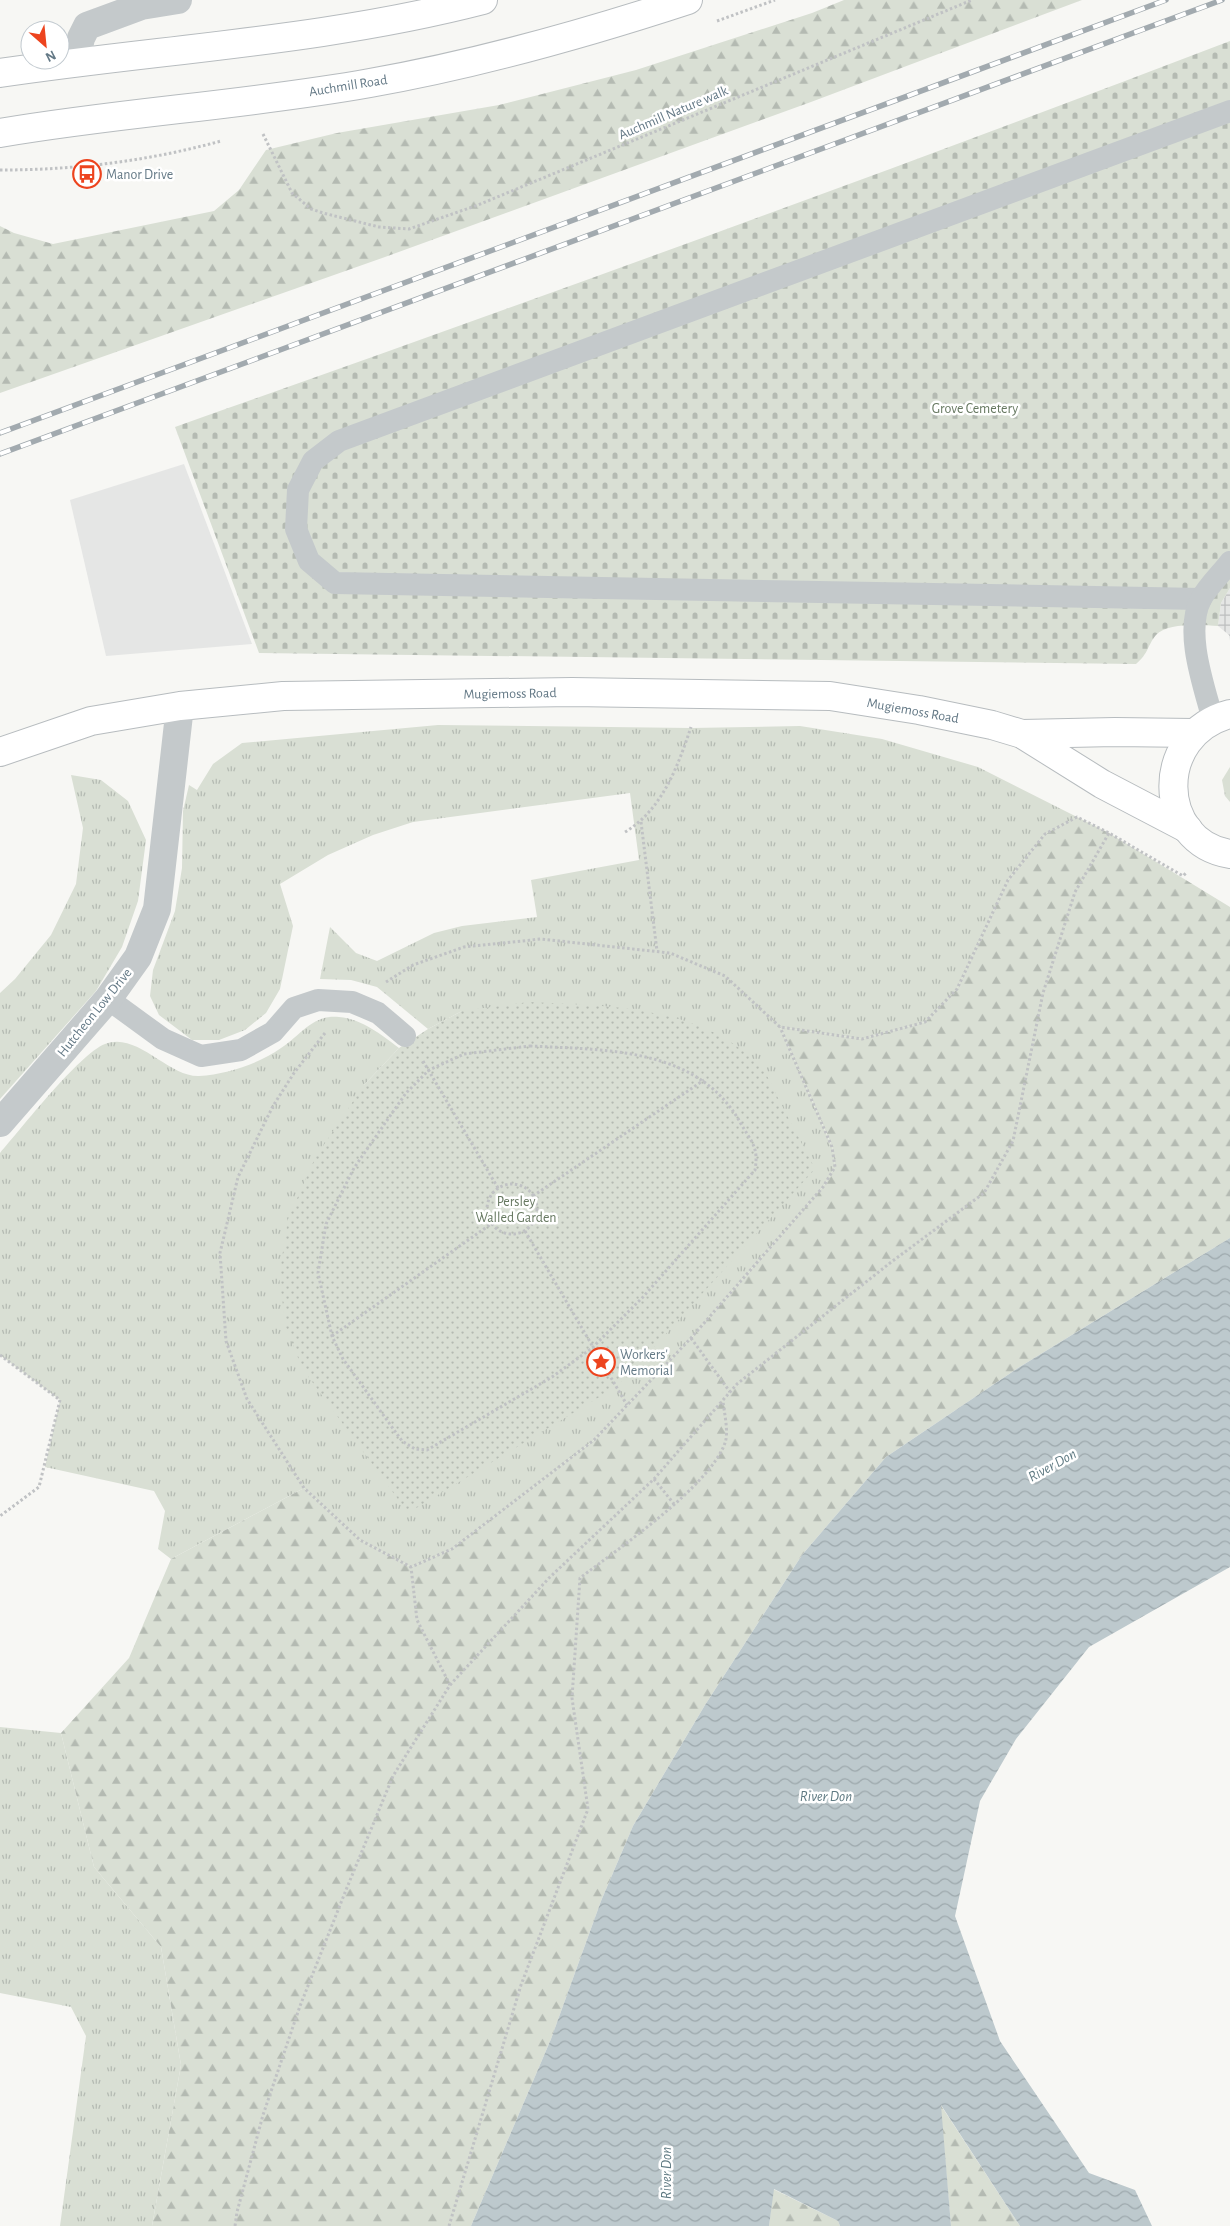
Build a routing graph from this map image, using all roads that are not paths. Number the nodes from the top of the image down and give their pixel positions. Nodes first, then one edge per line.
1 (178, 0) edge
2 (482, 0) edge
3 (688, 0) edge
4 (76, 62) junction
5 (0, 73) edge
6 (1230, 111) edge
7 (0, 134) edge
8 (1230, 562) edge
9 (1201, 599) junction
10 (180, 706) junction
11 (1212, 722) edge
12 (1022, 734) junction
13 (0, 752) edge
14 (1188, 829) junction
15 (1221, 851) edge
16 (108, 999) junction
17 (405, 1036) road end
18 (0, 1123) edge

1 - 4 street
2 - 4 main road
3 - 7 main road, Auchmill Road
4 - 5 main road
6 - 9 lane
8 - 9 lane
9 - 11 lane
10 - 12 main road, Mugiemoss Road
10 - 13 main road, Mugiemoss Road
10 - 16 street, Hutcheon Low Drive
11 - 12 main road
11 - 14 main road
12 - 14 main road
14 - 15 main road
16 - 17 lane
16 - 18 street, Hutcheon Low Drive

